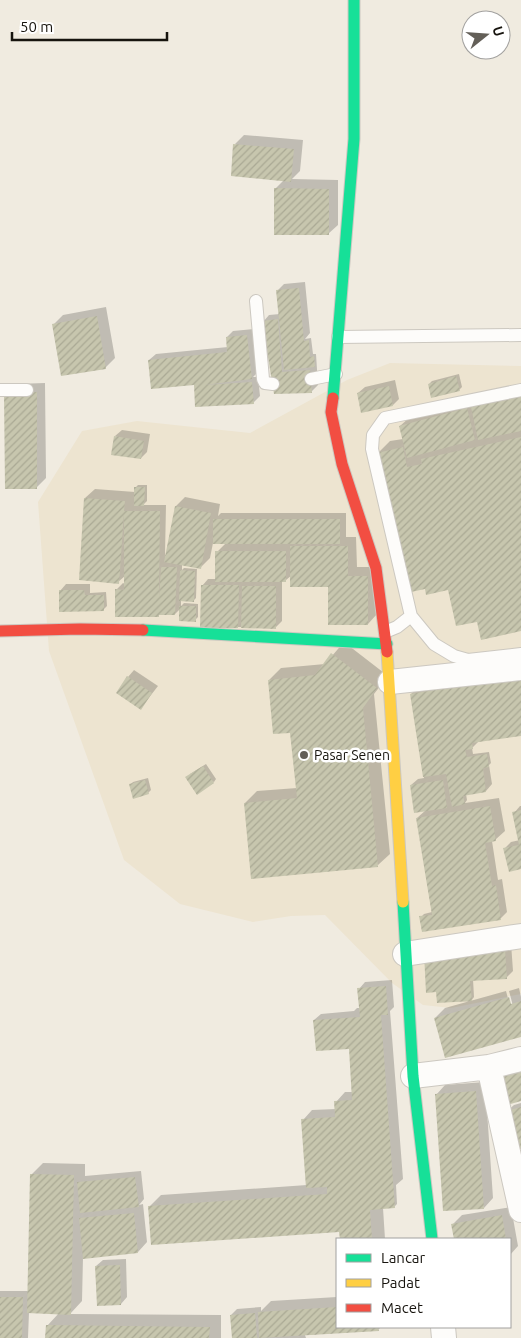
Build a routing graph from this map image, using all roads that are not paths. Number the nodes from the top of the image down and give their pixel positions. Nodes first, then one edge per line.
1 (354, 0) edge
2 (256, 301) dead end
3 (521, 335) edge
4 (338, 337) junction
5 (336, 374) junction
6 (311, 379) dead end
7 (272, 384) dead end
8 (0, 390) edge
9 (27, 390) dead end
10 (521, 390) edge
11 (411, 616) junction
12 (0, 631) edge
13 (386, 638) junction
14 (521, 654) edge
15 (521, 668) edge
16 (390, 682) junction
17 (521, 936) edge
18 (405, 954) junction
19 (521, 1059) edge
20 (489, 1067) junction
21 (413, 1076) junction
22 (521, 1210) edge
23 (432, 1238) edge

1 - 4 street
2 - 7 lane
3 - 4 lane
4 - 5 street
5 - 6 lane
5 - 13 street
8 - 9 lane
10 - 11 lane
11 - 13 lane
11 - 14 lane
12 - 13 street
13 - 16 street
15 - 16 street
16 - 18 street
17 - 18 street
18 - 21 street
19 - 20 street
20 - 21 street
20 - 22 street
21 - 23 street

